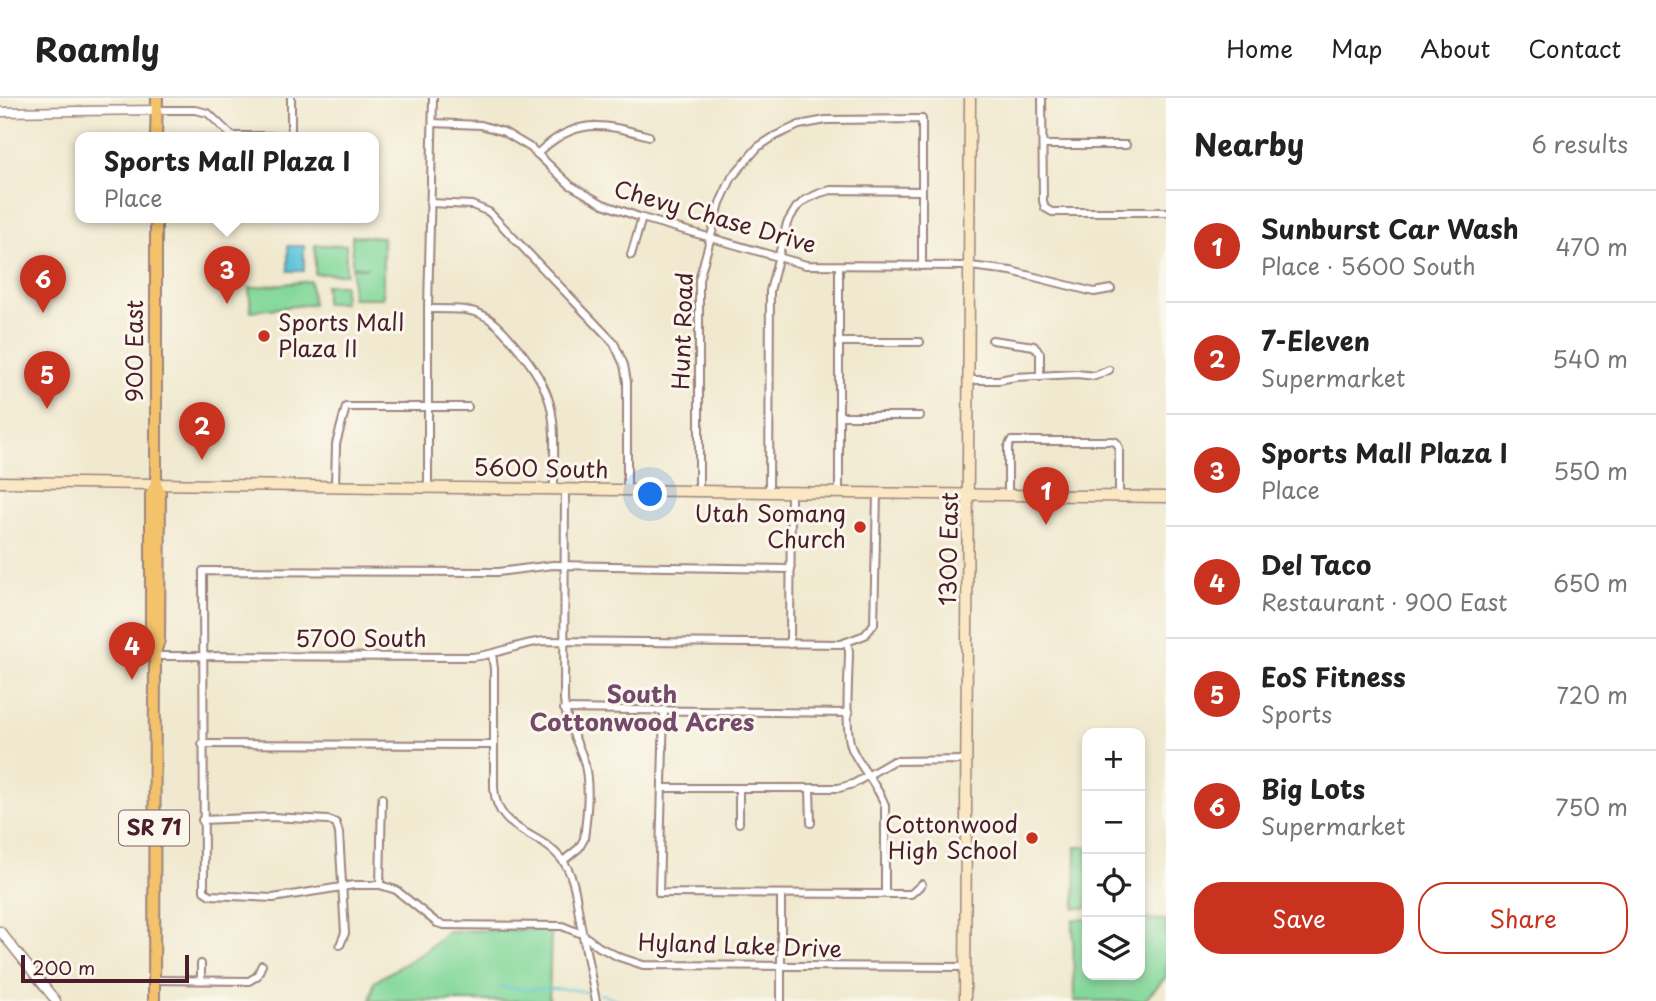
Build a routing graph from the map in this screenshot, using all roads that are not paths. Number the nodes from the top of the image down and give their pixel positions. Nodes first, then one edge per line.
1 (291, 98) edge
2 (433, 98) edge
3 (971, 98) edge
4 (1042, 98) edge
5 (156, 104) edge
6 (0, 112) edge
7 (433, 123) junction
8 (156, 132) edge
9 (228, 132) edge
10 (291, 132) edge
11 (649, 136) dead end
12 (1043, 145) junction
13 (1126, 145) dead end
14 (537, 154) junction
15 (922, 191) junction
16 (430, 203) junction
17 (1166, 212) edge
18 (642, 218) junction
19 (156, 223) edge
20 (709, 237) junction
21 (631, 255) dead end
22 (777, 257) junction
23 (839, 266) junction
24 (922, 266) junction
25 (970, 266) junction
26 (1111, 289) dead end
27 (428, 309) junction
28 (992, 340) dead end
29 (839, 342) junction
30 (920, 342) dead end
31 (1109, 370) dead end
32 (1040, 377) junction
33 (970, 380) junction
34 (429, 407) junction
35 (468, 407) dead end
36 (839, 416) junction
37 (920, 416) dead end
38 (0, 482) edge
39 (156, 483) junction
40 (335, 486) junction
41 (428, 487) junction
42 (559, 489) junction
43 (627, 490) junction
44 (699, 491) junction
45 (769, 492) junction
46 (791, 492) junction
47 (839, 493) junction
48 (877, 494) junction
49 (969, 495) junction
50 (1007, 495) junction
51 (1119, 497) junction
52 (1166, 497) edge
53 (564, 566) junction
54 (791, 569) junction
55 (564, 641) junction
56 (847, 642) junction
57 (790, 644) junction
58 (492, 654) junction
59 (155, 656) junction
60 (203, 656) junction
61 (564, 709) junction
62 (664, 710) junction
63 (849, 713) junction
64 (202, 744) junction
65 (494, 745) junction
66 (967, 760) junction
67 (869, 774) junction
68 (662, 788) junction
69 (738, 788) junction
70 (810, 789) junction
71 (382, 798) dead end
72 (202, 820) junction
73 (739, 823) dead end
74 (811, 823) dead end
75 (563, 861) junction
76 (922, 884) dead end
77 (380, 885) junction
78 (343, 887) junction
79 (781, 894) junction
80 (885, 894) junction
81 (0, 931) edge
82 (582, 934) junction
83 (340, 945) dead end
84 (201, 964) dead end
85 (262, 965) dead end
86 (781, 967) junction
87 (965, 967) junction
88 (154, 980) junction
89 (201, 980) junction
90 (56, 1001) edge
91 (154, 1001) edge
92 (596, 1001) edge
93 (781, 1001) edge
94 (965, 1001) edge

1 - 10 street
2 - 7 street
3 - 25 main road, 1300 East
4 - 12 street
5 - 6 street
5 - 8 main road
5 - 9 street
7 - 14 street, Chevy Chase Drive
7 - 16 street
11 - 14 street
12 - 13 street
12 - 17 street
14 - 18 street, Chevy Chase Drive
15 - 20 street, Hunt Road
15 - 22 street
15 - 24 street
16 - 27 street
16 - 43 street
18 - 20 street, Chevy Chase Drive
18 - 21 street
19 - 39 main road, 900 East / SR 71
20 - 22 street, Chevy Chase Drive
20 - 44 street, Hunt Road
22 - 23 street, Chevy Chase Drive
22 - 45 street
23 - 24 street, Chevy Chase Drive
23 - 29 street
24 - 25 street, Chevy Chase Drive
25 - 26 street, Chevy Chase Drive
25 - 33 main road, 1300 East
27 - 34 street
27 - 42 street
28 - 32 street
29 - 30 street
29 - 36 street
31 - 32 street
32 - 33 street
33 - 49 main road, 1300 East
34 - 35 street
34 - 40 street
34 - 41 street
36 - 37 street
36 - 47 street
38 - 39 main road, 5600 South
39 - 40 main road, 5600 South
39 - 59 main road, 900 East / SR 71
40 - 41 main road, 5600 South
41 - 42 main road, 5600 South
42 - 43 main road, 5600 South
42 - 53 street
43 - 44 main road, 5600 South
44 - 45 main road, 5600 South
45 - 46 main road, 5600 South
46 - 47 main road, 5600 South
46 - 54 street
47 - 48 main road, 5600 South
48 - 49 main road, 5600 South
48 - 56 street
49 - 50 main road, 5600 South
49 - 66 main road, 1300 East
50 - 51 main road, 5600 South
50 - 51 street
51 - 52 main road, 5600 South
53 - 54 street
53 - 55 street
53 - 60 street
54 - 57 street
55 - 57 street, 5700 South
55 - 58 street, 5700 South
55 - 61 street
56 - 57 street, 5700 South
56 - 63 street
58 - 60 street, 5700 South
58 - 65 street
59 - 60 street, 5700 South
59 - 88 main road, 900 East / SR 71
60 - 64 street
61 - 62 street
61 - 75 street
62 - 63 street
62 - 68 street
63 - 67 street
64 - 65 street
64 - 72 street
65 - 75 street
66 - 67 street
66 - 87 main road, 1300 East
67 - 70 street
67 - 80 street
68 - 69 street
68 - 79 street
69 - 70 street
69 - 73 street
70 - 74 street
71 - 77 street
72 - 78 street
72 - 78 street
75 - 82 street
76 - 80 street
77 - 78 street
77 - 82 street, Hyland Lake Drive
78 - 83 street
79 - 80 street
79 - 86 street
81 - 90 street
82 - 86 street, Hyland Lake Drive
82 - 92 street
84 - 89 street
85 - 89 street
86 - 87 street, Hyland Lake Drive
86 - 93 street
87 - 94 main road, 1300 East
88 - 89 street
88 - 91 main road, 900 East / SR 71

